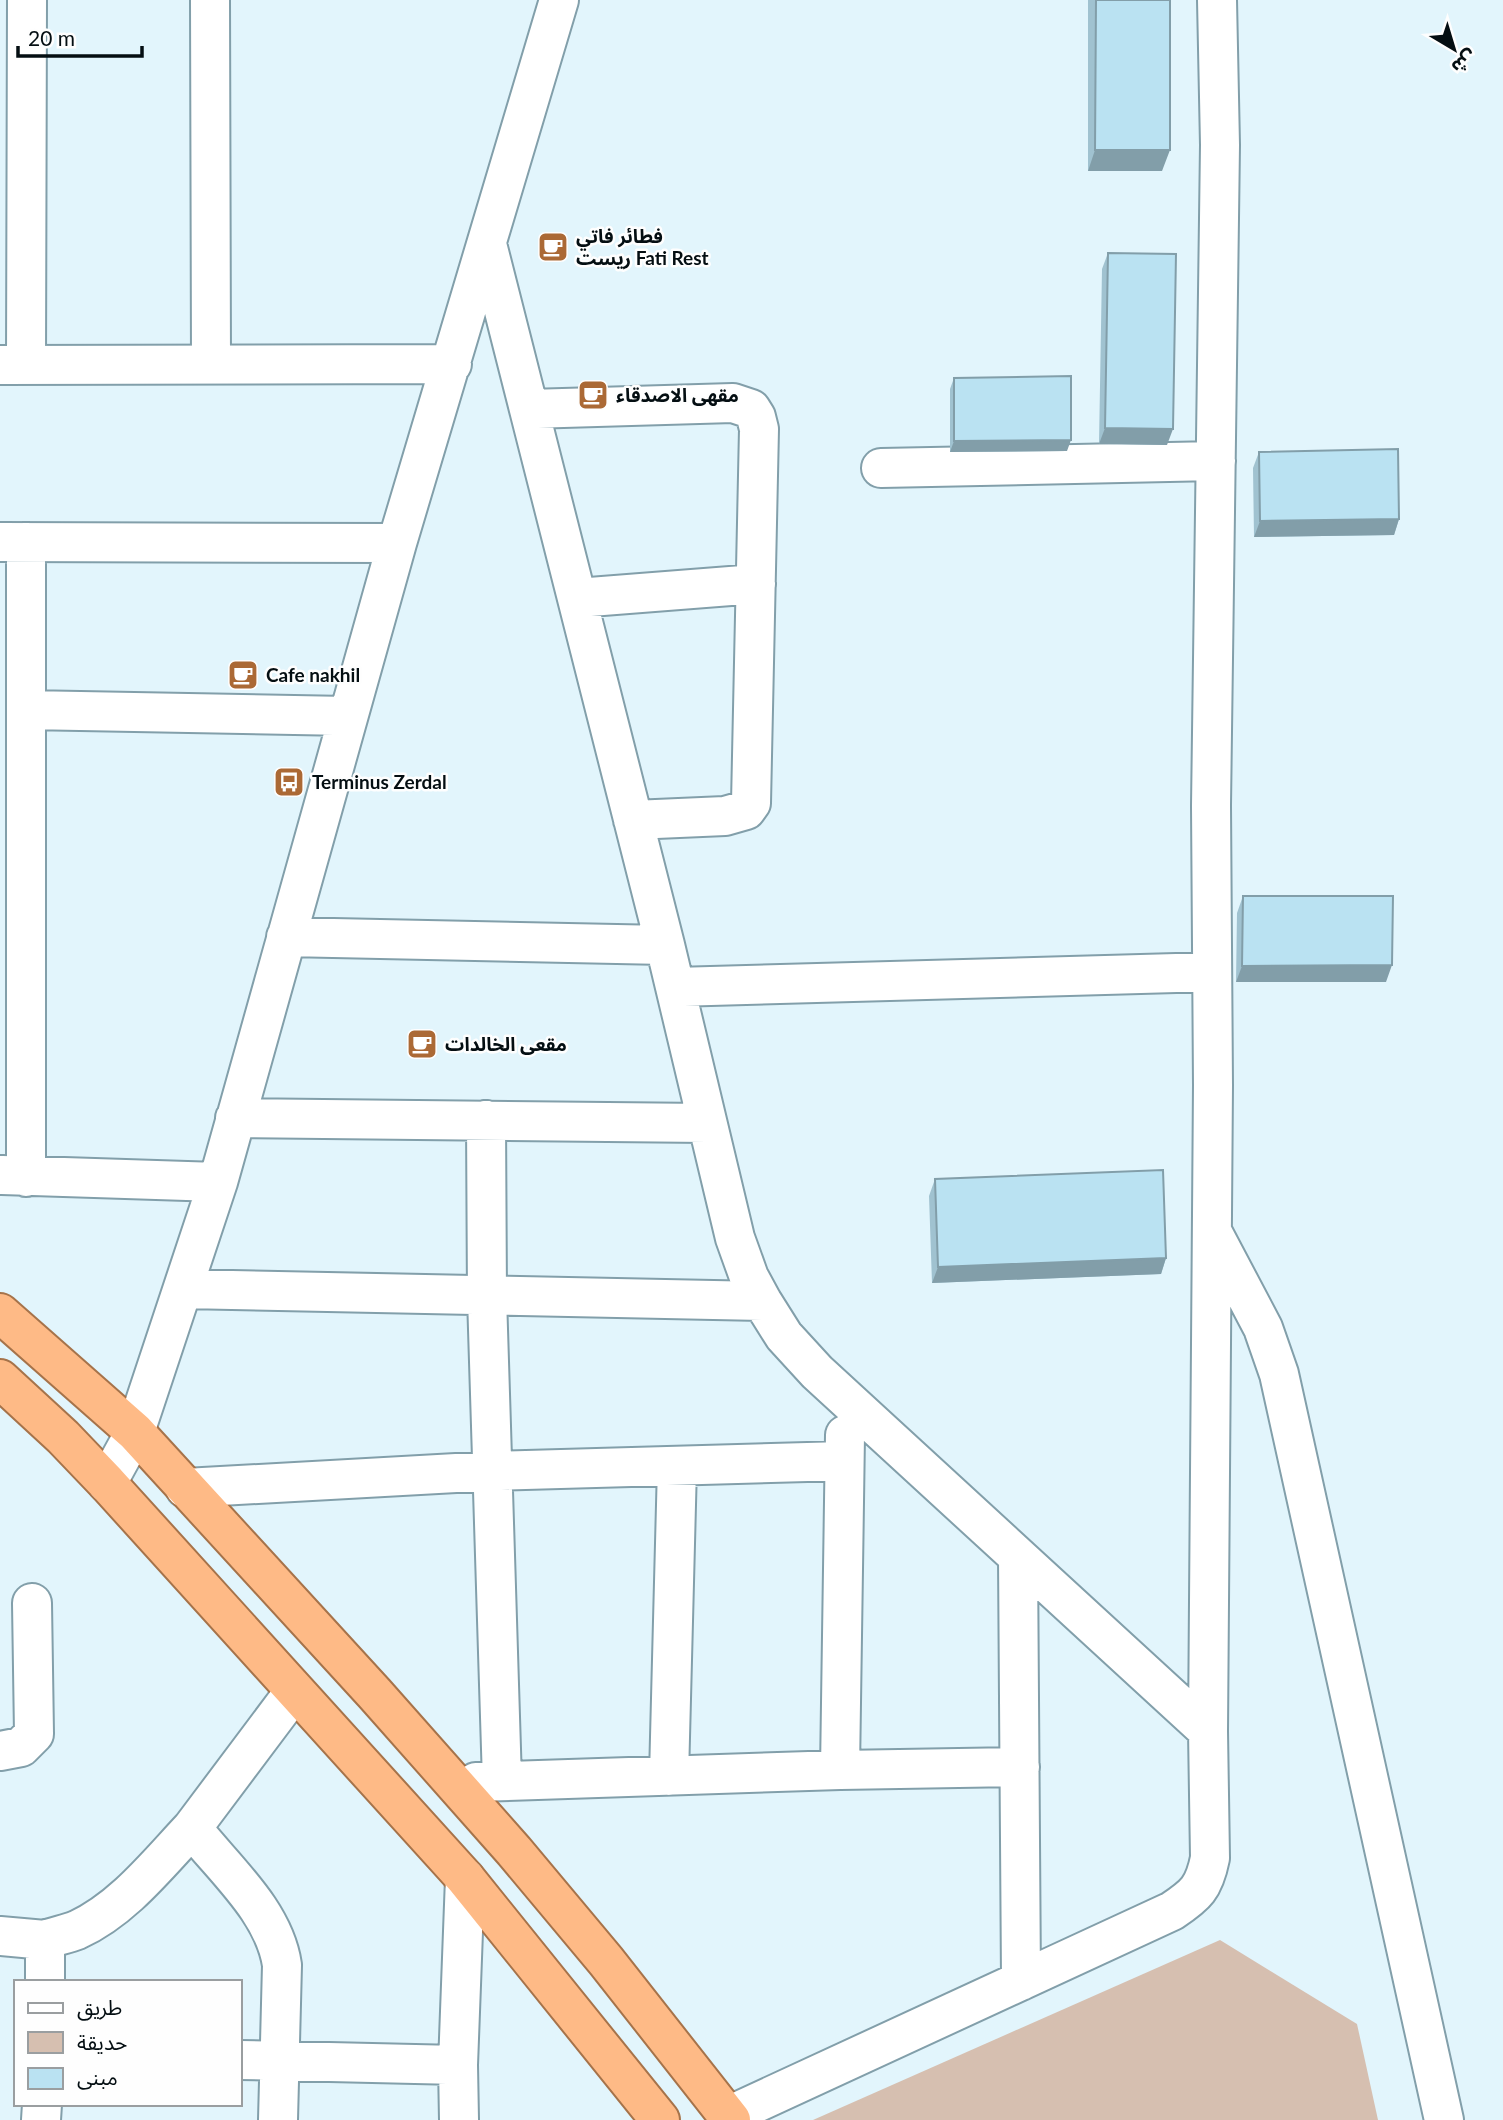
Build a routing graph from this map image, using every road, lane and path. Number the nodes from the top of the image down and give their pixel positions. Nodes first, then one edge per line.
1 (27, 0) edge
2 (209, 0) edge
3 (559, 0) edge
4 (1217, 0) edge
5 (487, 244) junction
6 (211, 363) junction
7 (452, 364) junction
8 (13, 365) edge
9 (529, 409) junction
10 (1216, 461) junction
11 (881, 468) dead end
12 (13, 542) edge
13 (397, 542) junction
14 (756, 584) junction
15 (577, 598) junction
16 (26, 710) junction
17 (348, 716) junction
18 (633, 820) junction
19 (13, 840) edge
20 (286, 937) junction
21 (665, 945) junction
22 (1213, 972) junction
23 (675, 987) junction
24 (235, 1118) junction
25 (486, 1120) junction
26 (708, 1123) junction
27 (13, 1176) edge
28 (218, 1182) junction
29 (1213, 1233) junction
30 (184, 1289) junction
31 (487, 1297) junction
32 (762, 1301) junction
33 (0, 1313) edge
34 (0, 1379) edge
35 (845, 1397) junction
36 (135, 1432) junction
37 (844, 1461) junction
38 (677, 1466) junction
39 (492, 1471) junction
40 (107, 1483) junction
41 (185, 1488) junction
42 (1018, 1557) junction
43 (32, 1602) dead end
44 (294, 1692) junction
45 (1208, 1731) junction
46 (0, 1751) edge
47 (1020, 1767) junction
48 (840, 1770) junction
49 (670, 1776) junction
50 (502, 1781) junction
51 (454, 1783) junction
52 (192, 1828) junction
53 (465, 1878) junction
54 (0, 1936) edge
55 (45, 1940) junction
56 (45, 1980) edge
57 (1021, 1981) junction
58 (242, 2060) edge
59 (279, 2060) junction
60 (458, 2065) junction
61 (729, 2118) edge
62 (278, 2120) edge
63 (459, 2120) edge
64 (660, 2120) edge
65 (1444, 2120) edge

1 - 8 street
2 - 6 street
3 - 5 street
4 - 10 street
5 - 7 street
5 - 9 street
6 - 7 street
6 - 8 street
7 - 13 street
9 - 14 street
9 - 15 street
10 - 11 street
10 - 22 street
12 - 13 street
12 - 16 street
13 - 17 street
14 - 15 street
14 - 18 street
15 - 18 street
16 - 17 street
16 - 19 street
17 - 20 street
18 - 21 street
19 - 27 street
20 - 21 street
20 - 24 street
21 - 23 street
22 - 23 street
22 - 29 street
23 - 26 street
24 - 25 street
24 - 28 street
25 - 26 street
25 - 31 street
26 - 32 street
27 - 28 street
28 - 30 street
29 - 45 street
29 - 65 street
30 - 31 street
30 - 36 street
31 - 32 street
31 - 39 street
32 - 35 street
33 - 36 highway
34 - 40 highway
35 - 37 street
35 - 42 street
36 - 40 street
36 - 41 highway
37 - 38 street
37 - 48 street
38 - 39 street
38 - 49 street
39 - 41 street
39 - 50 street
40 - 44 highway
41 - 51 highway
42 - 45 street
42 - 47 street
43 - 46 street
44 - 52 street
44 - 53 highway
45 - 57 street
47 - 48 street
47 - 57 street
48 - 49 street
49 - 50 street
50 - 51 street
51 - 61 highway
52 - 55 street
52 - 59 street
53 - 60 street
53 - 64 highway
54 - 55 street
55 - 56 street
57 - 61 street
58 - 59 street
59 - 60 street
59 - 62 street
60 - 63 street

